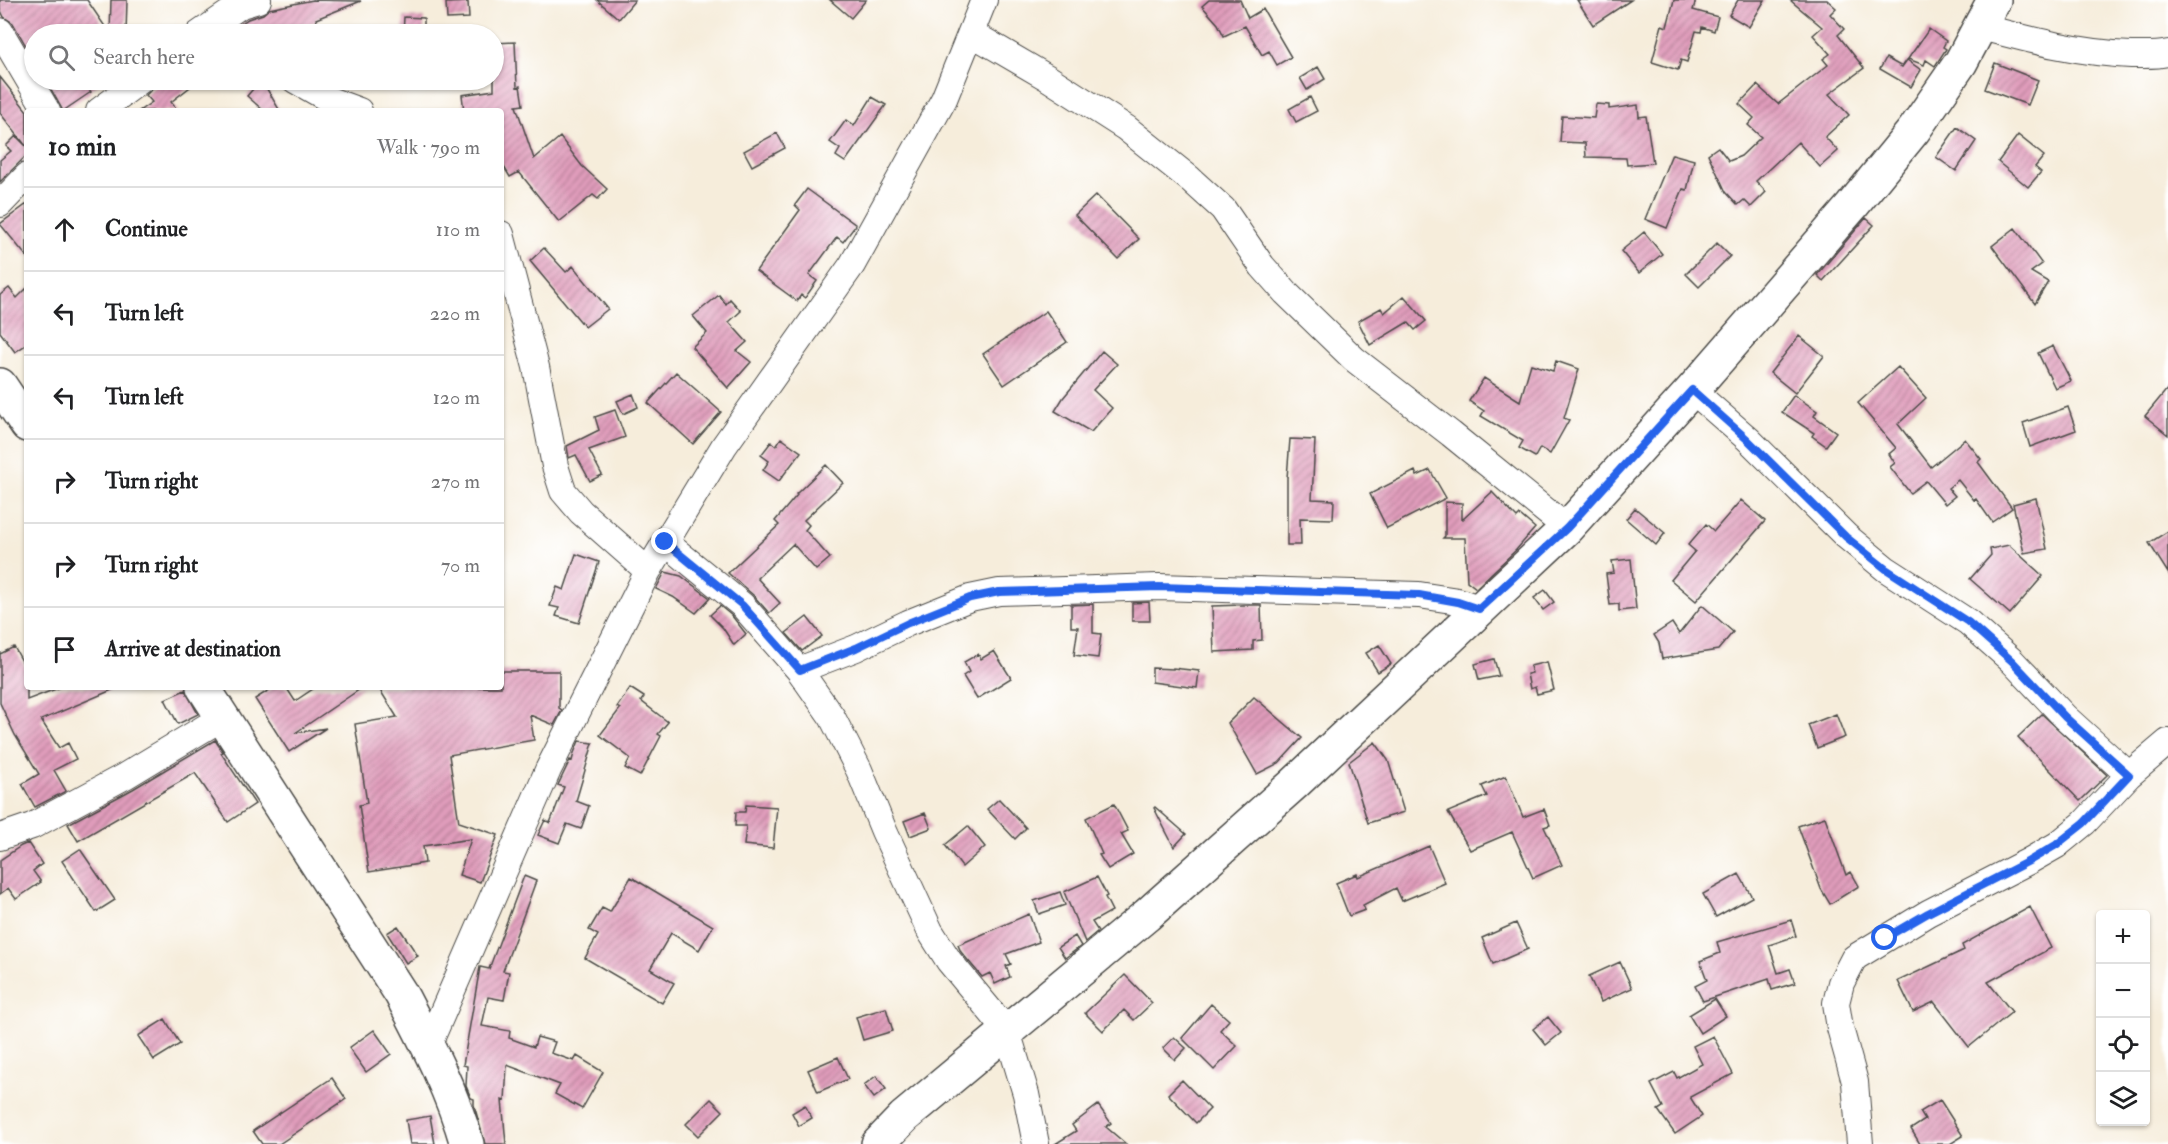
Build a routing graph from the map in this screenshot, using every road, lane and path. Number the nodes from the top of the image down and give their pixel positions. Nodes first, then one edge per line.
1 (258, 0) edge
2 (984, 0) edge
3 (1987, 14) edge
4 (219, 24) edge
5 (0, 31) edge
6 (971, 33) junction
7 (2168, 53) edge
8 (24, 72) edge
9 (35, 90) edge
10 (127, 90) edge
11 (313, 90) edge
12 (45, 108) edge
13 (103, 108) edge
14 (351, 108) edge
15 (24, 179) edge
16 (0, 204) edge
17 (504, 245) edge
18 (0, 385) edge
19 (1692, 390) junction
20 (24, 421) edge
21 (1567, 528) junction
22 (665, 542) junction
23 (648, 571) junction
24 (1479, 609) junction
25 (800, 670) junction
26 (205, 690) edge
27 (224, 717) junction
28 (2168, 742) edge
29 (2129, 775) junction
30 (0, 837) edge
31 (1007, 1031) junction
32 (428, 1046) junction
33 (467, 1144) edge
34 (878, 1144) edge
35 (1036, 1144) edge
36 (1860, 1144) edge

1 - 4 street
2 - 6 street
3 - 7 street
3 - 19 main road
5 - 8 street
6 - 21 street
6 - 22 street
9 - 12 street
10 - 13 street
11 - 14 street
15 - 16 street
17 - 23 street
18 - 20 main road
19 - 21 main road
19 - 29 street
21 - 24 main road
22 - 23 street
22 - 25 street
23 - 32 street
24 - 25 street
24 - 31 main road
25 - 31 street
26 - 27 main road
27 - 30 street
27 - 32 main road
28 - 29 street
29 - 36 street
31 - 34 main road
31 - 35 street
32 - 33 main road

